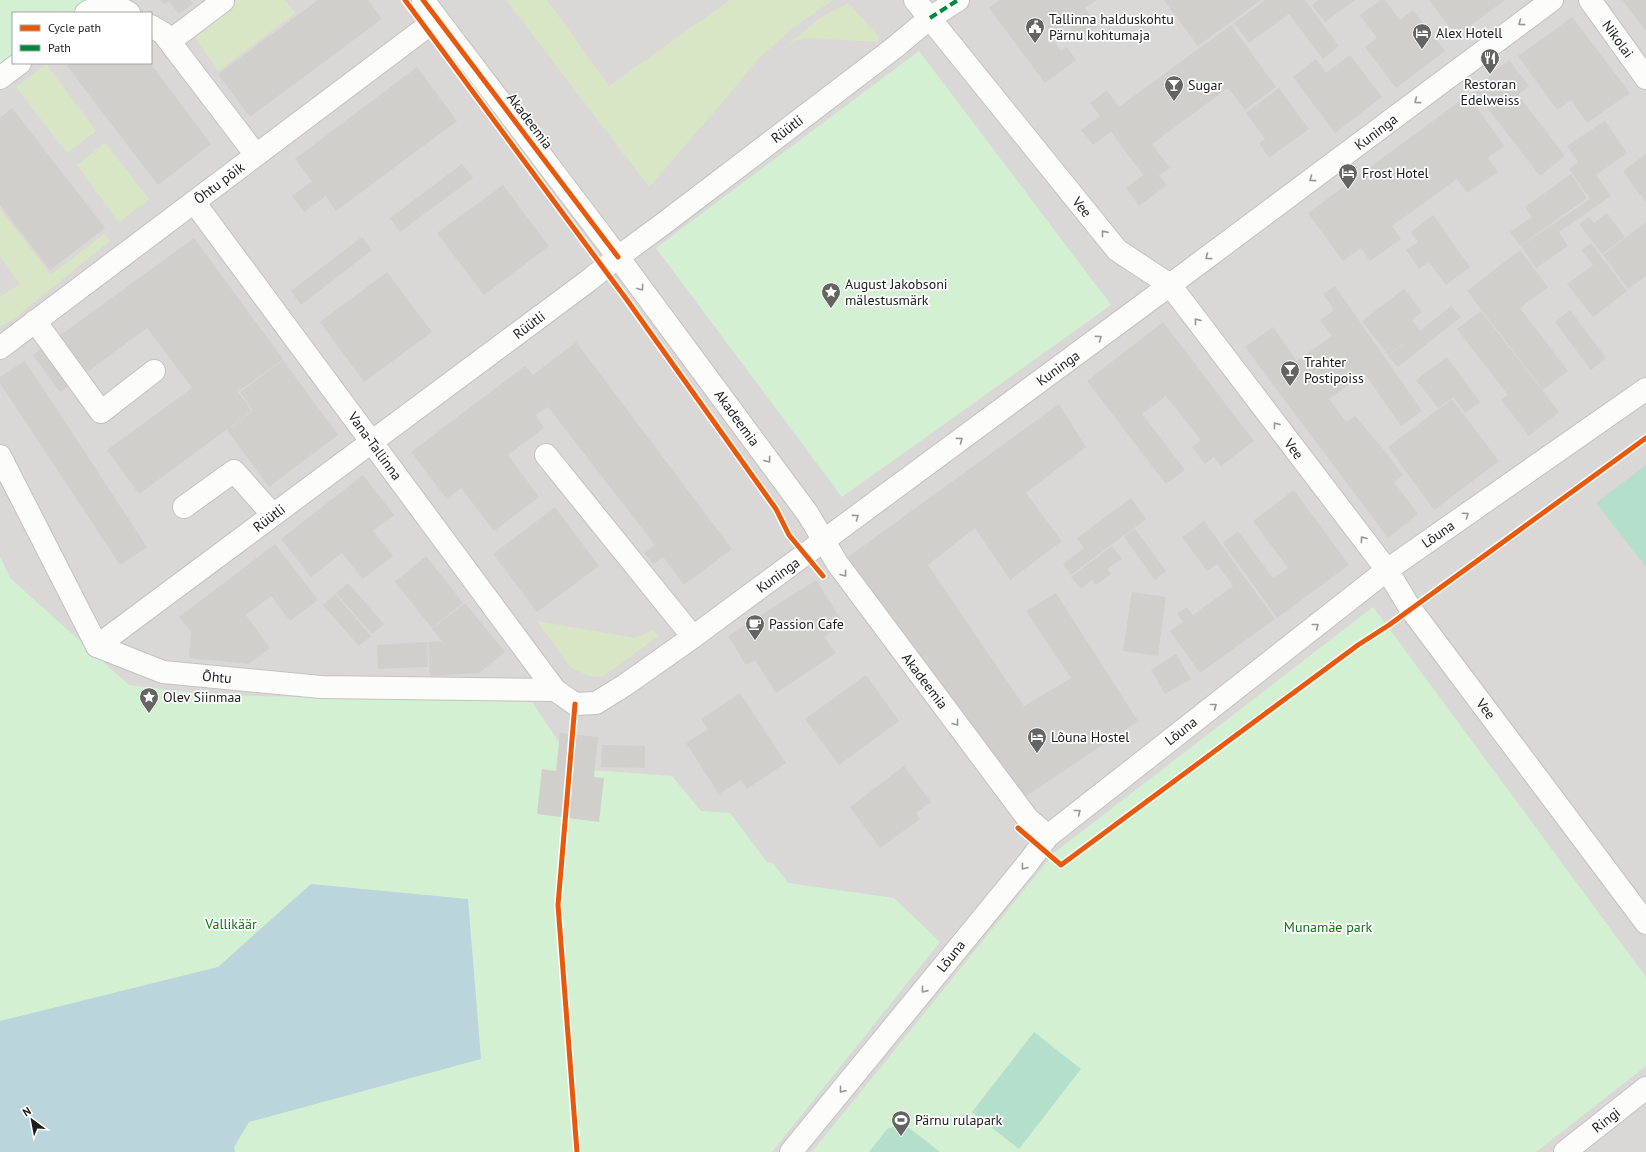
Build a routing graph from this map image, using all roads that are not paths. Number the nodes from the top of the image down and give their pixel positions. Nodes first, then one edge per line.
1 (223, 0) edge
2 (424, 0) edge
3 (915, 0) edge
4 (958, 0) edge
5 (1552, 0) edge
6 (1590, 0) edge
7 (87, 12) edge
8 (127, 12) edge
9 (930, 18) junction
10 (438, 19) junction
11 (152, 27) edge
12 (170, 41) junction
13 (19, 64) edge
14 (0, 78) edge
15 (1646, 78) edge
16 (256, 155) junction
17 (194, 202) junction
18 (618, 257) junction
19 (1170, 285) junction
20 (35, 321) junction
21 (0, 348) edge
22 (154, 371) dead end
23 (1646, 389) edge
24 (372, 442) junction
25 (546, 455) dead end
26 (0, 456) edge
27 (184, 507) dead end
28 (273, 515) junction
29 (824, 540) junction
30 (1387, 570) junction
31 (693, 637) junction
32 (97, 646) junction
33 (555, 690) junction
34 (1048, 836) junction
35 (1646, 923) edge
36 (1646, 1088) edge
37 (791, 1152) edge
38 (1565, 1152) edge

1 - 12 street
2 - 10 street, Akadeemia
3 - 9 street, Vee
4 - 9 street, Rüütli
5 -> 19 street, Kuninga
6 - 15 street, Nikolai
7 - 8 street
9 - 18 street, Rüütli
19 -> 9 street, Vee
10 - 16 street, Õhtu põik
10 - 18 street, Akadeemia
11 - 12 street
12 - 16 street
13 - 14 street
16 - 17 street, Õhtu põik
17 - 20 street, Õhtu põik
17 - 24 street, Vana-Tallinna
18 - 24 street, Rüütli
18 -> 29 street, Akadeemia
29 -> 19 street, Kuninga
30 -> 19 street, Vee
20 - 21 street, Õhtu põik
20 - 22 street
30 -> 23 street, Lõuna
24 - 28 street, Rüütli
24 - 33 street, Vana-Tallinna
25 - 31 street
26 - 32 street
27 - 28 street
28 - 32 street, Rüütli
29 - 31 street, Kuninga
29 -> 34 street, Akadeemia
34 -> 30 street, Lõuna
30 - 35 street, Vee
31 - 33 street, Kuninga
32 - 33 street, Õhtu
34 -> 37 street, Lõuna
36 - 38 street, Ringi

